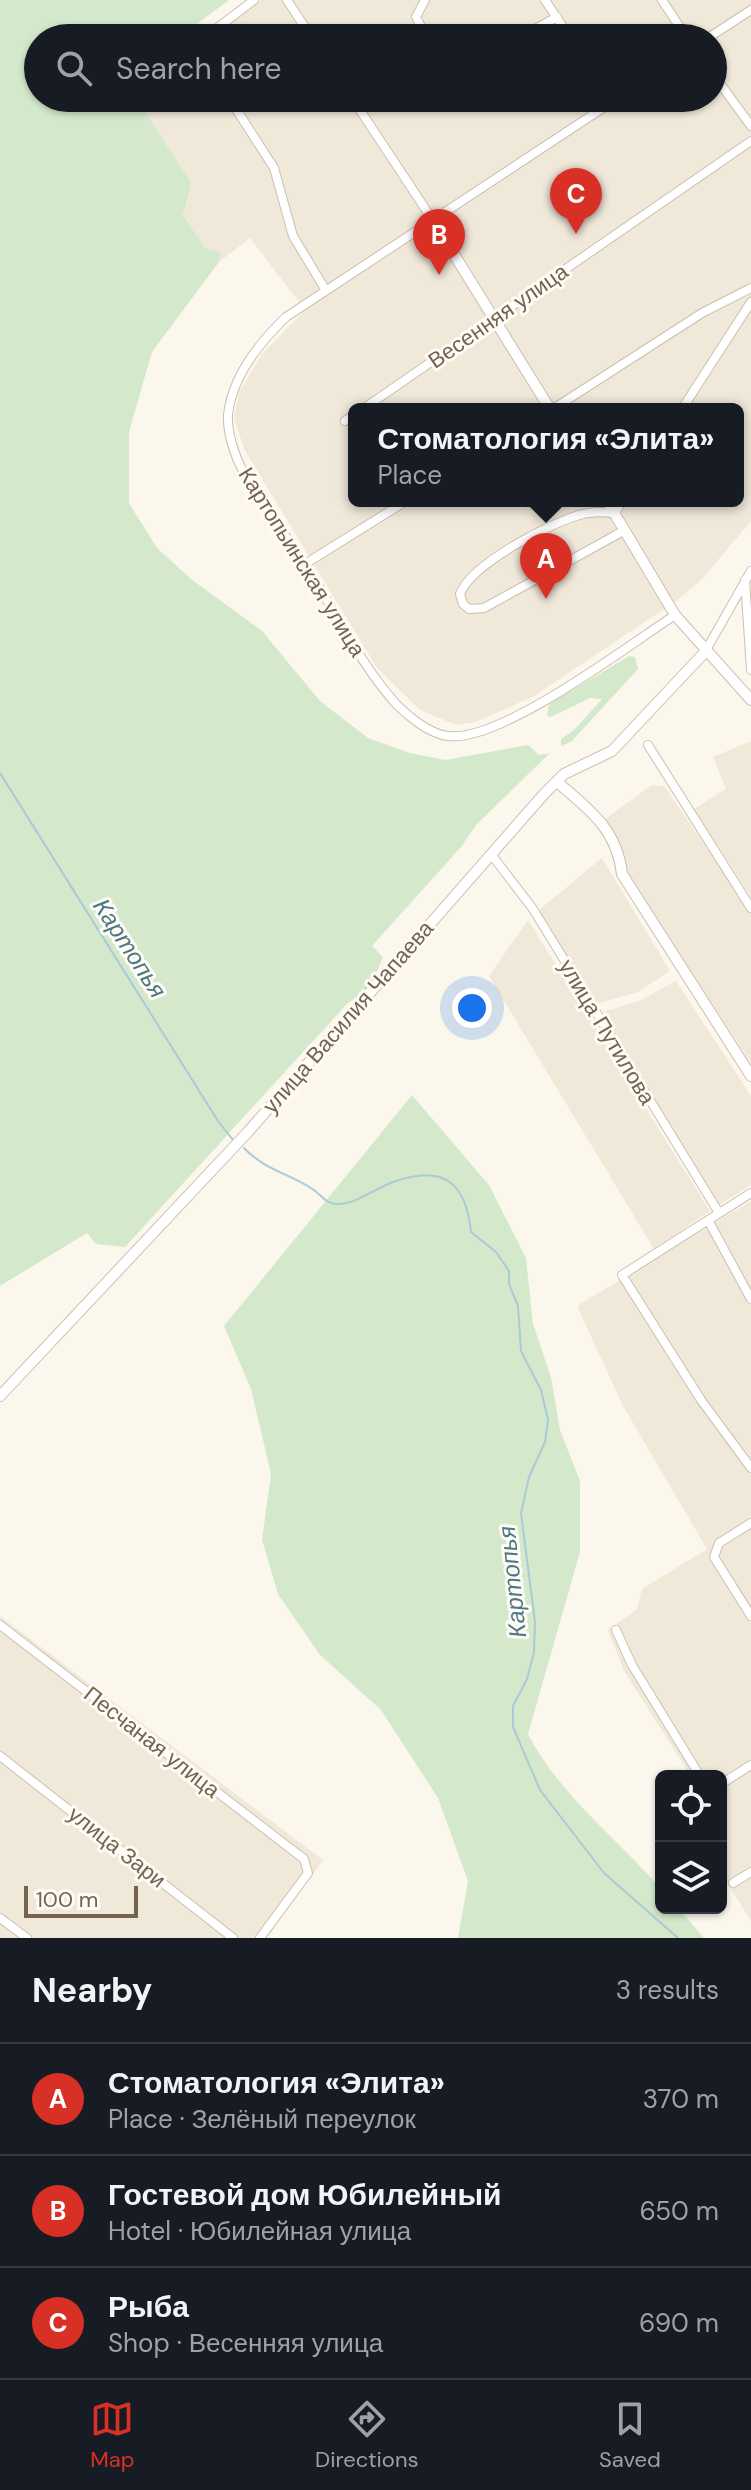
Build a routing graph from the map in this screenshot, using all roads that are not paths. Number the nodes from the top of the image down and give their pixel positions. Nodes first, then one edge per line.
1 (254, 0) edge
2 (287, 0) edge
3 (425, 0) edge
4 (545, 0) edge
5 (662, 0) edge
6 (751, 10) edge
7 (557, 17) junction
8 (222, 24) edge
9 (303, 24) edge
10 (420, 24) edge
11 (544, 24) edge
12 (561, 24) edge
13 (678, 24) edge
14 (727, 26) edge
15 (727, 93) edge
16 (238, 112) edge
17 (361, 112) edge
18 (593, 112) edge
19 (751, 126) edge
20 (751, 141) edge
21 (432, 219) junction
22 (751, 288) edge
23 (325, 289) junction
24 (751, 302) edge
25 (495, 319) junction
26 (372, 403) edge
27 (548, 403) edge
28 (561, 403) edge
29 (686, 403) edge
30 (348, 419) edge
31 (345, 421) dead end
32 (396, 507) edge
33 (611, 507) edge
34 (618, 507) edge
35 (615, 513) junction
36 (625, 530) junction
37 (305, 564) junction
38 (748, 575) edge
39 (675, 615) junction
40 (705, 652) junction
41 (751, 669) edge
42 (751, 700) edge
43 (648, 745) dead end
44 (557, 782) junction
45 (491, 854) junction
46 (751, 908) edge
47 (751, 1076) edge
48 (751, 1193) edge
49 (719, 1213) junction
50 (708, 1220) junction
51 (751, 1299) edge
52 (0, 1396) edge
53 (751, 1468) edge
54 (751, 1523) edge
55 (751, 1616) edge
56 (0, 1625) edge
57 (616, 1630) dead end
58 (0, 1756) edge
59 (751, 1765) edge
60 (696, 1770) edge
61 (727, 1780) edge
62 (751, 1872) edge
63 (733, 1883) dead end
64 (0, 1918) edge
65 (27, 1938) edge
66 (233, 1938) edge
67 (260, 1938) edge

1 - 8 street
2 - 9 street
3 - 10 street
4 - 7 street
5 - 13 street
6 - 14 street
7 - 11 street
7 - 12 street
15 - 19 street
16 - 23 street
17 - 21 street
18 - 21 street, Картопьинская улица
20 - 25 street, Весенняя улица
21 - 23 street, Картопьинская улица
21 - 25 street
22 - 28 street
23 - 37 street, Картопьинская улица
24 - 29 street
25 - 26 street, Весенняя улица
25 - 27 street
30 - 31 street
32 - 37 street
33 - 35 street
34 - 35 street
35 - 36 street
35 - 36 street
36 - 39 street
37 - 39 street, Картопьинская улица
38 - 40 street
38 - 41 street
39 - 40 street
40 - 42 street
40 - 44 street, улица Василия Чапаева
43 - 46 street
44 - 45 street, улица Василия Чапаева
44 - 47 street
45 - 49 street, улица Путилова
45 - 52 street, улица Василия Чапаева
48 - 49 street
49 - 50 street
50 - 51 street
50 - 53 street
54 - 55 street
56 - 67 street, Песчаная улица
57 - 60 street
58 - 66 street, улица Зари
59 - 61 street
62 - 63 street
64 - 65 street

